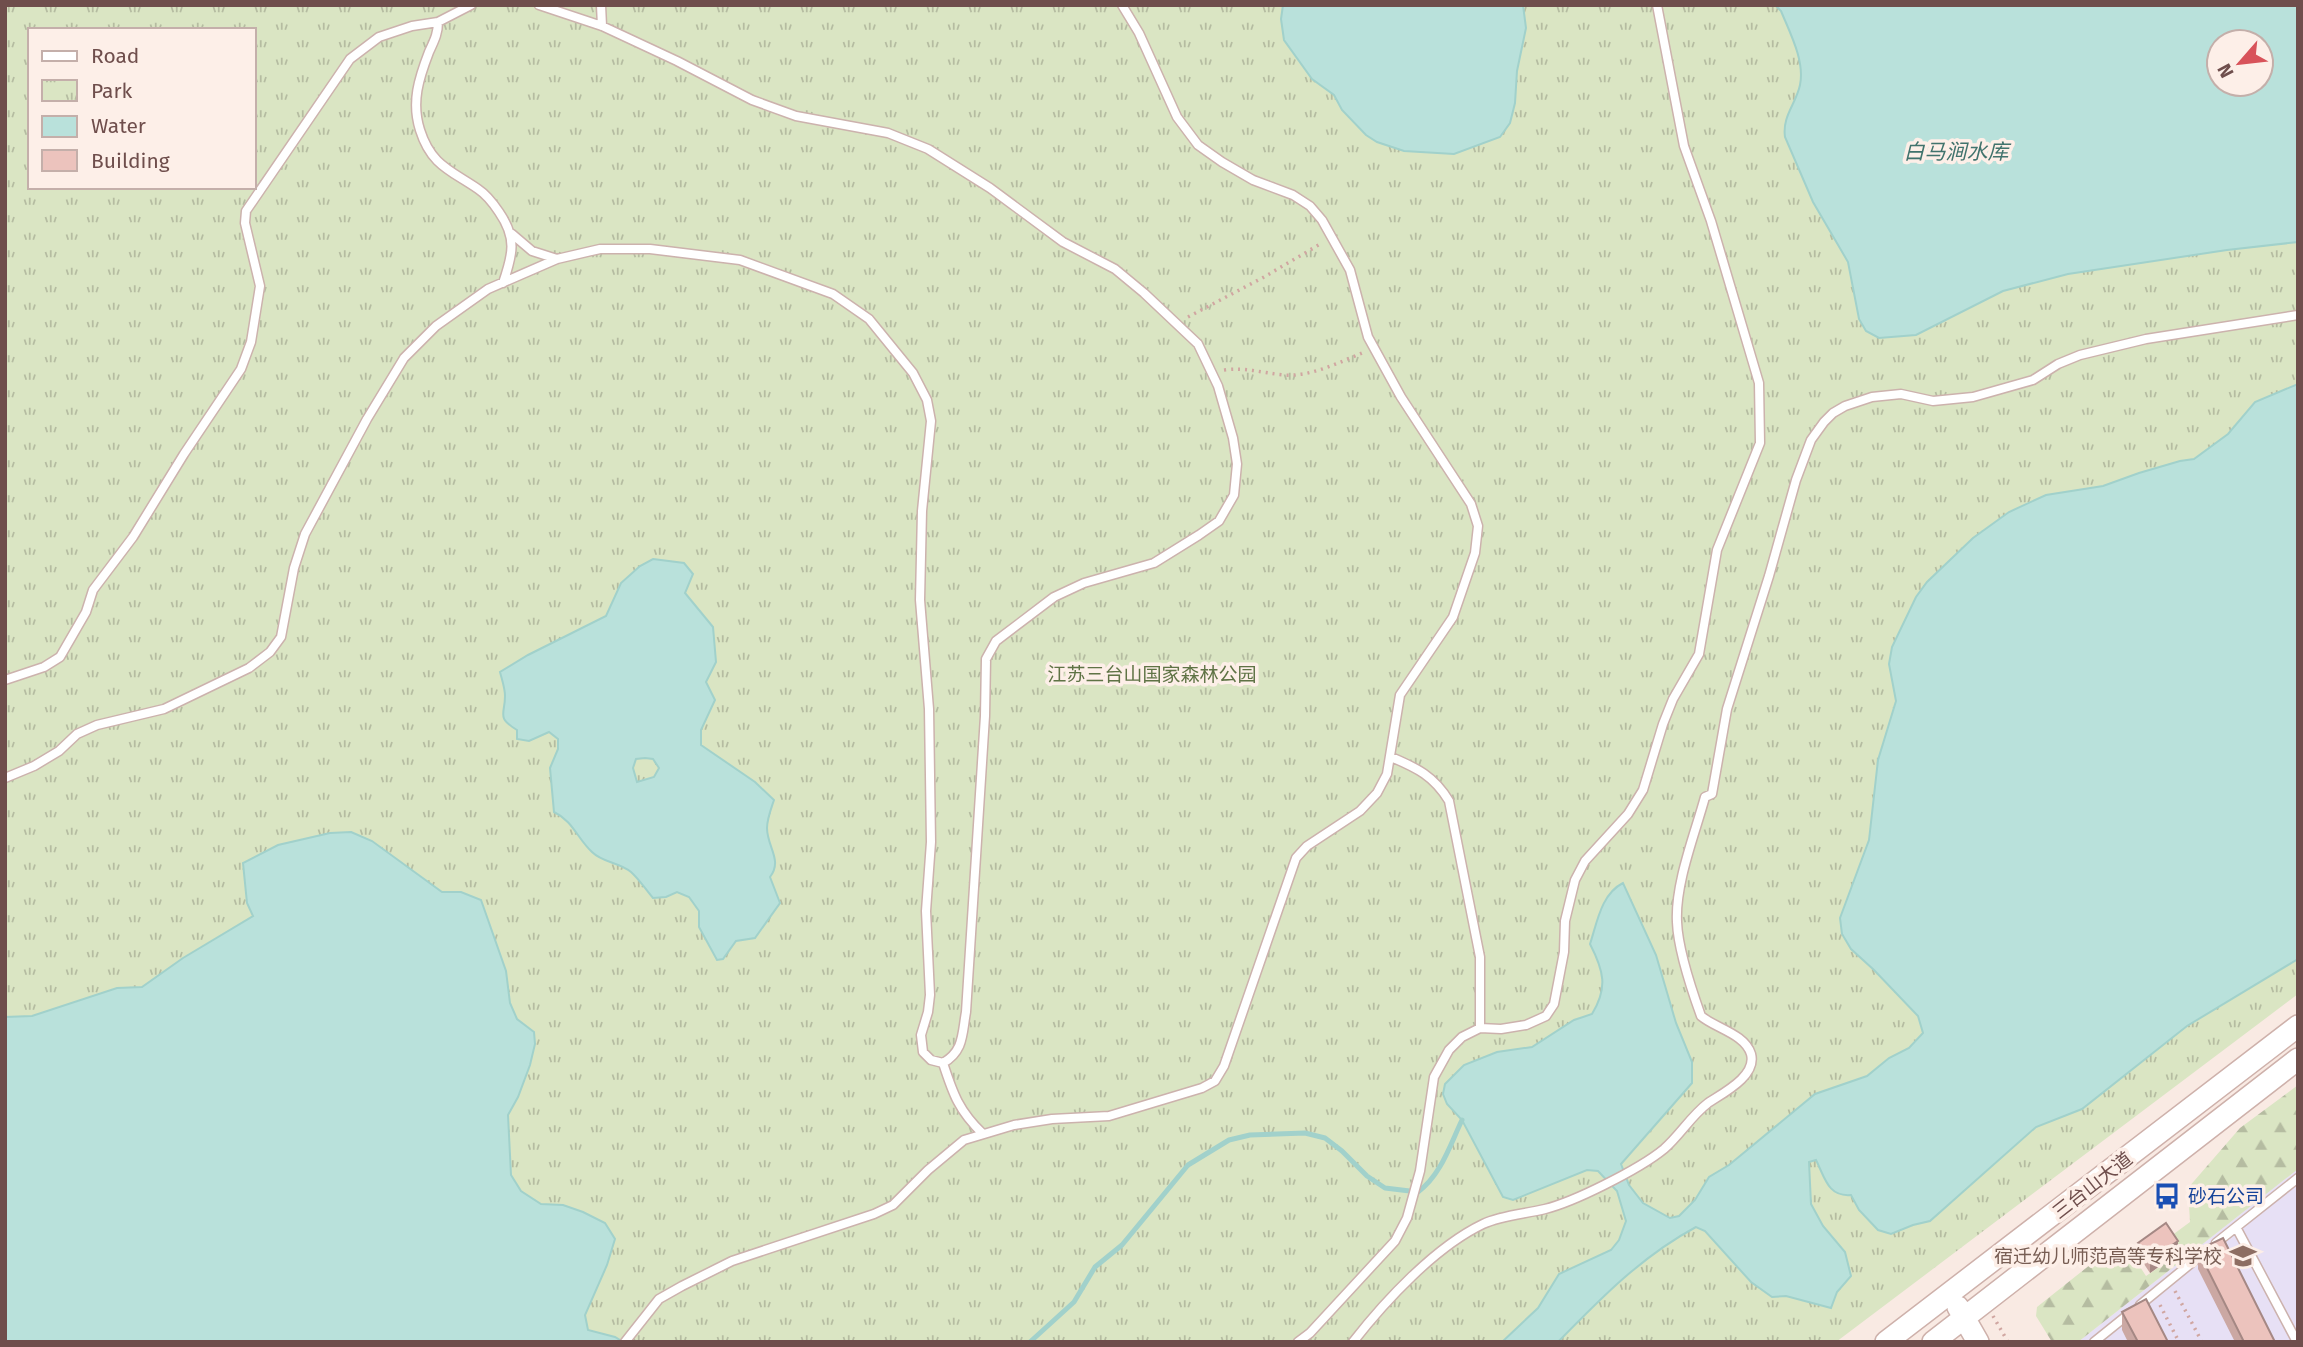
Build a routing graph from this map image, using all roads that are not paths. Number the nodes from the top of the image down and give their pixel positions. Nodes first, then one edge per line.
1 (471, 5) edge
2 (539, 5) edge
3 (601, 5) edge
4 (1122, 5) edge
5 (1657, 5) edge
6 (438, 22) junction
7 (602, 26) junction
8 (510, 232) junction
9 (557, 259) junction
10 (503, 282) junction
11 (2298, 316) edge
12 (5, 680) edge
13 (1391, 757) junction
14 (5, 778) edge
15 (2298, 1026) edge
16 (1480, 1028) junction
17 (2298, 1059) edge
18 (943, 1063) junction
19 (983, 1134) junction
20 (2298, 1178) edge
21 (2236, 1227) junction
22 (1942, 1301) junction
23 (1964, 1317) junction
24 (1944, 1338) edge
25 (626, 1340) edge
26 (1298, 1342) edge
27 (1353, 1342) edge
28 (1886, 1342) edge
29 (1978, 1342) edge
30 (2094, 1342) edge
31 (2297, 1342) edge

1 - 6 lane
2 - 7 lane
3 - 7 lane
4 - 13 lane
5 - 16 lane
6 - 8 lane
6 - 12 lane
7 - 18 lane
8 - 9 lane
8 - 10 lane
9 - 10 lane
9 - 18 lane
10 - 14 lane
11 - 27 lane
13 - 16 lane
13 - 19 lane
15 - 22 main road, 三台山大道
16 - 26 lane
17 - 23 main road, 三台山大道
18 - 19 lane
19 - 25 lane
20 - 21 lane
21 - 30 lane
21 - 31 lane
22 - 23 main road
22 - 24 main road
22 - 28 main road, 三台山大道
23 - 24 main road, 三台山大道
23 - 29 main road

